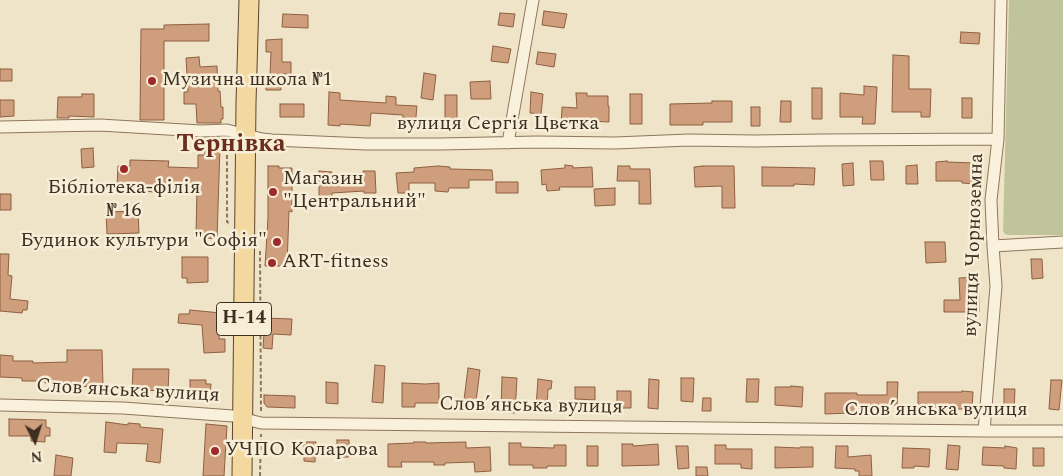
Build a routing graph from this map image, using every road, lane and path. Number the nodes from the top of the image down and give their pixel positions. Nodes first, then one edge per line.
1 (249, 0) edge
2 (533, 0) edge
3 (1001, 0) edge
4 (0, 128) edge
5 (246, 135) junction
6 (998, 139) junction
7 (508, 142) junction
8 (1063, 242) edge
9 (260, 243) dead end
10 (993, 246) junction
11 (0, 405) edge
12 (243, 418) junction
13 (261, 423) junction
14 (1063, 430) edge
15 (984, 431) junction
16 (242, 476) edge
17 (260, 476) edge

1 - 5 main road, Н-14
2 - 7 street
3 - 6 street, вулиця Чорноземна
4 - 5 street, вулиця Сергія Цвєтка
5 - 7 street, вулиця Сергія Цвєтка
5 - 12 main road, Н-14
6 - 7 street, вулиця Сергія Цвєтка
6 - 10 street, вулиця Чорноземна
8 - 10 street
9 - 13 path
10 - 15 street, вулиця Чорноземна
11 - 12 street, Словʼянська вулиця
12 - 13 street, Словʼянська вулиця
12 - 16 main road, Н-14
13 - 15 street, Словʼянська вулиця
13 - 17 path
14 - 15 street, Словʼянська вулиця

